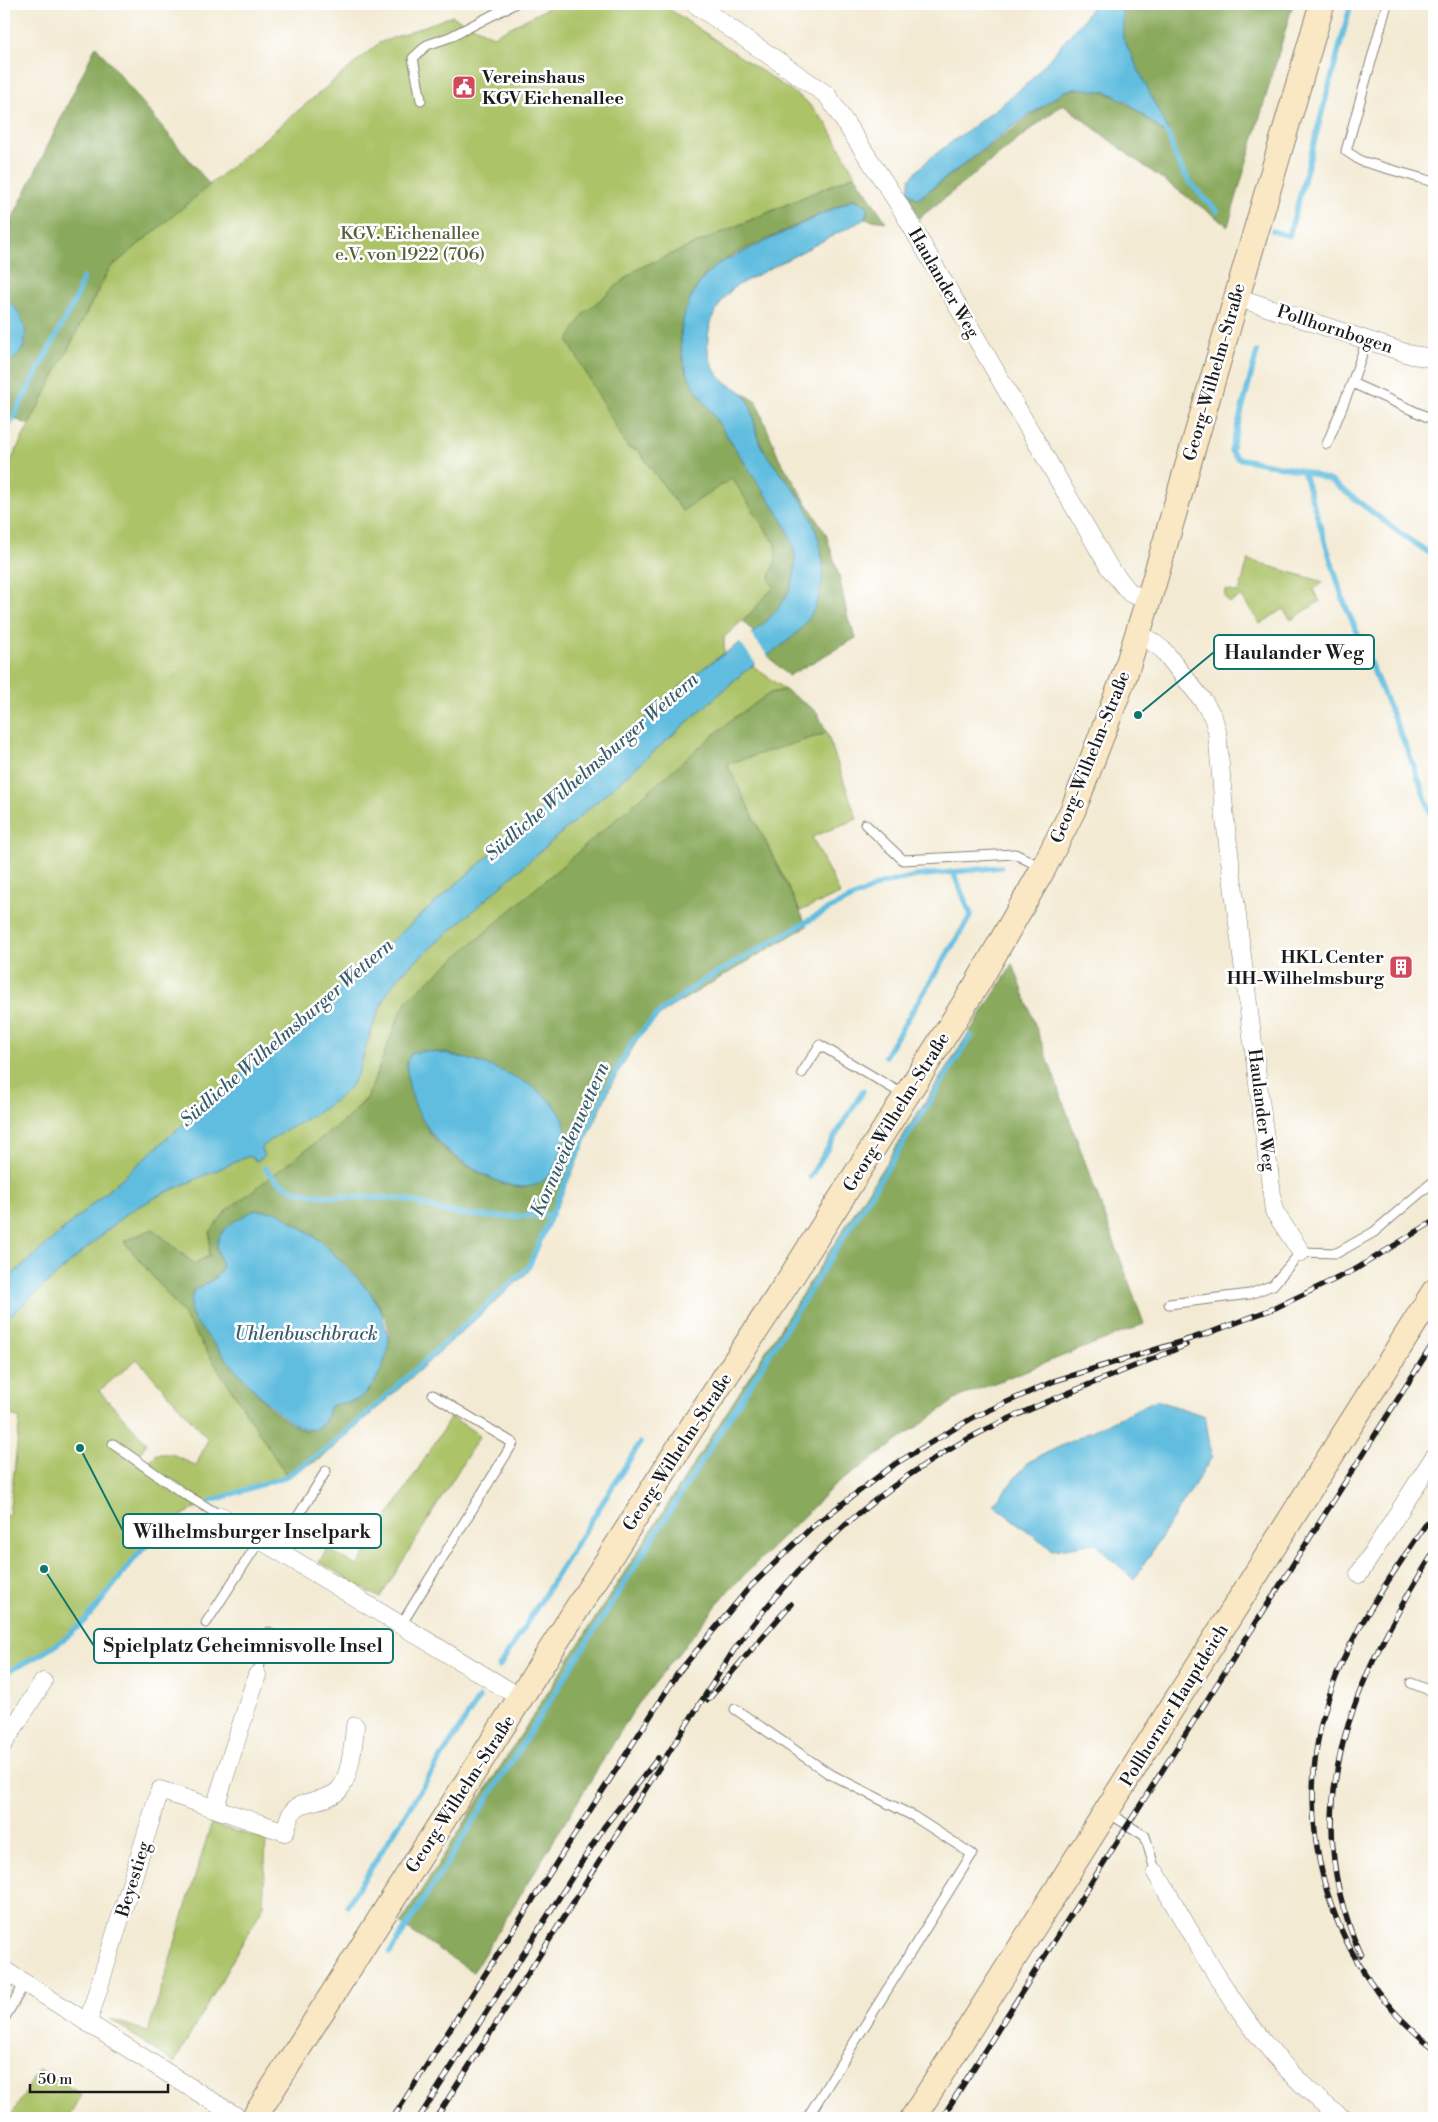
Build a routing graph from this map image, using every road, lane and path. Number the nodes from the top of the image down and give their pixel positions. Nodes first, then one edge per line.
1 (514, 4) edge
2 (695, 4) edge
3 (1322, 4) edge
4 (1387, 4) edge
5 (421, 100) dead end
6 (1434, 182) edge
7 (1236, 297) junction
8 (1367, 340) junction
9 (1434, 358) edge
10 (1352, 383) junction
11 (1434, 420) edge
12 (1327, 444) dead end
13 (1149, 600) junction
14 (1137, 636) junction
15 (865, 824) dead end
16 (1043, 869) junction
17 (802, 1073) dead end
18 (906, 1097) junction
19 (1434, 1181) edge
20 (1301, 1252) junction
21 (1434, 1292) edge
22 (1169, 1304) dead end
23 (433, 1395) dead end
24 (113, 1444) dead end
25 (1434, 1457) edge
26 (326, 1471) dead end
27 (221, 1516) joint
28 (260, 1540) junction
29 (277, 1550) junction
30 (1360, 1574) dead end
31 (206, 1623) dead end
32 (401, 1625) junction
33 (269, 1632) dead end
34 (256, 1675) joint
35 (42, 1682) dead end
36 (1411, 1683) dead end
37 (1434, 1692) edge
38 (521, 1698) junction
39 (735, 1710) dead end
40 (355, 1726) dead end
41 (4, 1742) edge
42 (215, 1807) junction
43 (1106, 1812) junction
44 (1156, 1873) joint
45 (4, 1970) edge
46 (25, 1983) junction
47 (4, 2019) edge
48 (88, 2022) junction
49 (239, 2118) edge
50 (254, 2118) edge
51 (807, 2118) edge
52 (912, 2118) edge
53 (1342, 2118) edge

1 - 5 lane
2 - 13 street, Haulander Weg
3 - 7 main road, Georg-Wilhelm-Straße
4 - 6 lane
7 - 8 street, Pollhornbogen
7 - 13 main road, Georg-Wilhelm-Straße
8 - 9 street, Pollhornbogen
8 - 10 lane
10 - 11 lane
10 - 12 lane
13 - 14 main road, Georg-Wilhelm-Straße
14 - 16 main road, Georg-Wilhelm-Straße
14 - 20 street, Haulander Weg
15 - 16 lane
16 - 18 main road, Georg-Wilhelm-Straße
17 - 18 lane
18 - 38 main road, Georg-Wilhelm-Straße
19 - 20 lane
20 - 22 lane
21 - 43 main road, Pollhorner Hauptdeich
23 - 32 lane
24 - 27 lane
25 - 30 street
26 - 29 lane
27 - 28 street
28 - 29 street
28 - 31 lane
29 - 32 street
32 - 38 street
33 - 34 lane
34 - 42 street
35 - 41 street
36 - 37 lane
38 - 50 main road, Georg-Wilhelm-Straße
39 - 51 lane
40 - 42 street, Beyestieg
42 - 48 street, Beyestieg
43 - 44 lane
43 - 52 main road, Pollhorner Hauptdeich
44 - 53 street
45 - 46 street
46 - 47 lane
46 - 48 street
48 - 49 street

